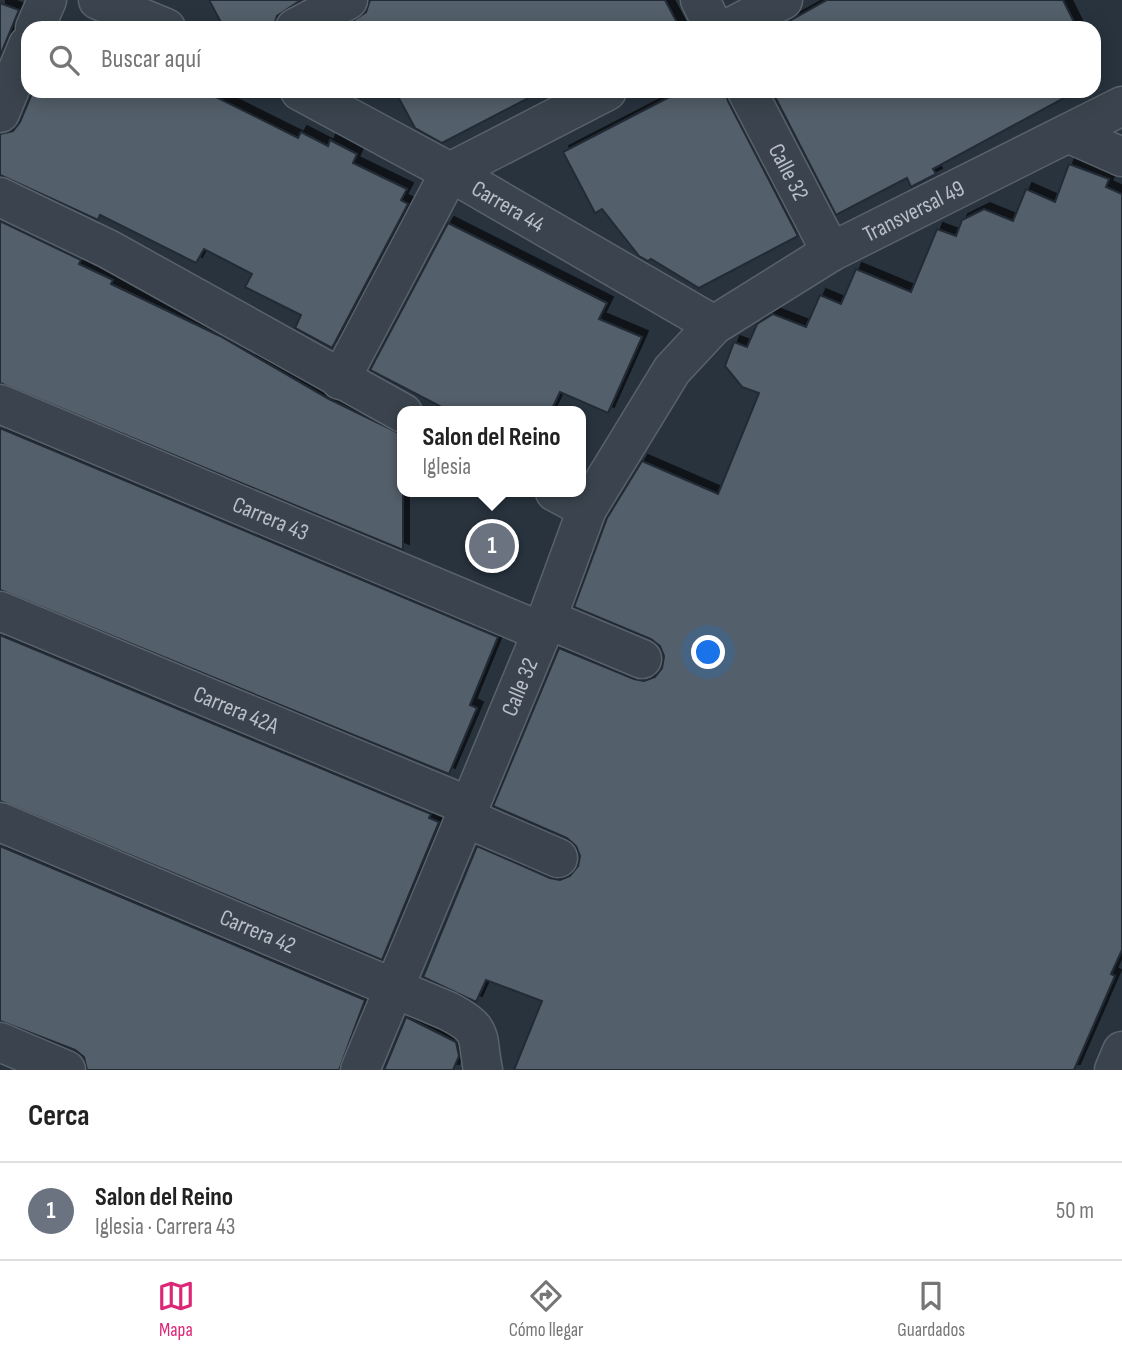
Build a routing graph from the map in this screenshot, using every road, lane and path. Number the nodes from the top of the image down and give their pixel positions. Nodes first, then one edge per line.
1 (47, 0) edge
2 (98, 0) edge
3 (348, 0) edge
4 (700, 0) edge
5 (783, 0) edge
6 (38, 21) edge
7 (149, 21) edge
8 (308, 21) edge
9 (710, 21) edge
10 (742, 21) edge
11 (21, 62) edge
12 (313, 98) edge
13 (593, 98) edge
14 (751, 98) edge
15 (1122, 107) edge
16 (0, 113) edge
17 (1070, 134) junction
18 (1122, 156) edge
19 (450, 172) junction
20 (0, 197) edge
21 (831, 252) junction
22 (714, 325) junction
23 (340, 380) junction
24 (0, 404) edge
25 (397, 410) edge
26 (586, 481) edge
27 (571, 500) edge
28 (0, 611) edge
29 (545, 625) junction
30 (642, 659) dead end
31 (469, 813) junction
32 (0, 822) edge
33 (558, 858) dead end
34 (394, 988) junction
35 (0, 1042) edge
36 (1122, 1051) edge
37 (66, 1070) edge
38 (360, 1070) edge
39 (483, 1070) edge
40 (1114, 1070) edge

1 - 6 street
2 - 7 street
3 - 8 street
4 - 9 street
5 - 10 street
11 - 16 street
12 - 19 street, Carrera 44
13 - 19 street
14 - 21 street, Calle 32
15 - 17 street, Transversal 49
17 - 18 street
17 - 21 street, Transversal 49
19 - 22 street, Carrera 44
19 - 23 street
20 - 23 street
21 - 22 street, Transversal 49
22 - 26 street, Calle 32
23 - 25 street
24 - 29 street, Carrera 43
27 - 29 street, Calle 32
28 - 31 street, Carrera 42A
29 - 30 street, Carrera 43
29 - 31 street, Calle 32
31 - 33 street, Carrera 42A
31 - 34 street, Calle 32
32 - 34 street, Carrera 42
34 - 38 street, Calle 32
34 - 39 street, Carrera 42
35 - 37 street
36 - 40 street

